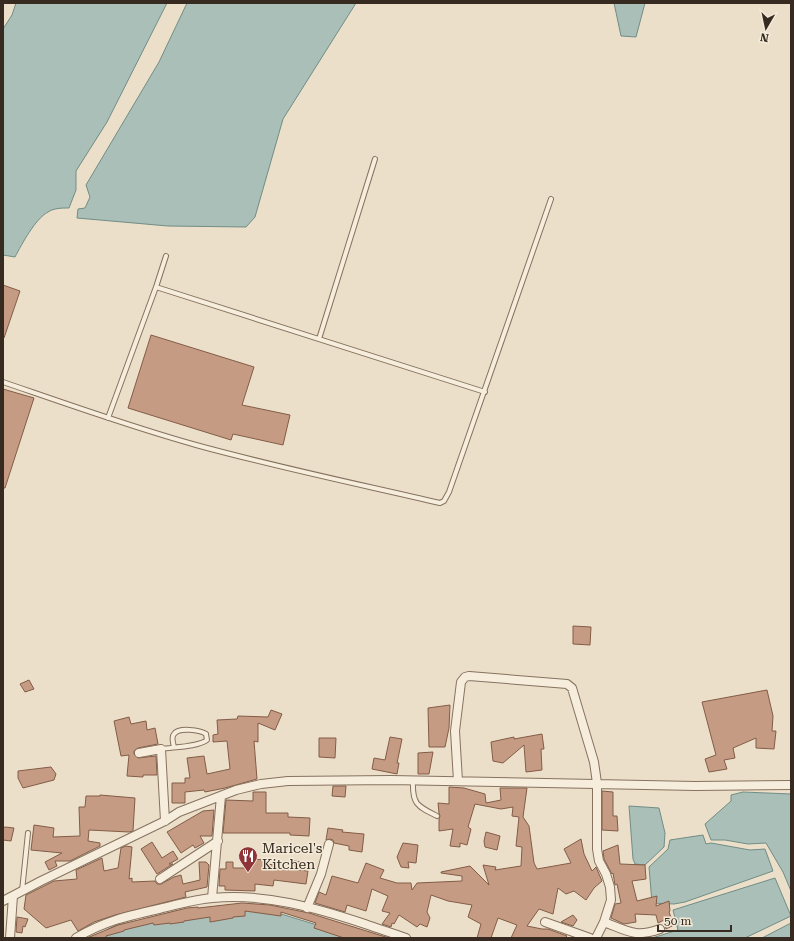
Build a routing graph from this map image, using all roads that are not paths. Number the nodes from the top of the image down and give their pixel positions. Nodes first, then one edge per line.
1 (375, 159) dead end
2 (551, 199) dead end
3 (166, 256) dead end
4 (156, 287) junction
5 (319, 339) junction
6 (3, 382) edge
7 (485, 392) junction
8 (108, 418) junction
9 (174, 747) junction
10 (161, 749) junction
11 (139, 754) dead end
12 (413, 781) junction
13 (458, 781) junction
14 (597, 783) junction
15 (791, 785) edge
16 (221, 796) junction
17 (437, 816) dead end
18 (164, 821) junction
19 (28, 833) dead end
20 (218, 841) junction
21 (329, 844) dead end
22 (160, 880) dead end
23 (22, 892) junction
24 (13, 896) junction
25 (212, 898) junction
26 (3, 901) edge
27 (307, 908) junction
28 (545, 922) dead end
29 (604, 922) junction
30 (660, 929) dead end
31 (10, 938) edge
32 (76, 938) edge
33 (406, 938) edge
34 (590, 938) edge
35 (596, 938) edge

1 - 5 lane
2 - 7 lane
3 - 4 lane
4 - 5 lane
4 - 8 lane
5 - 7 lane
6 - 8 lane
7 - 8 lane
9 - 9 lane
9 - 10 lane
10 - 11 street
10 - 18 street
12 - 13 street
12 - 16 street
12 - 17 lane
13 - 14 street
13 - 14 street
14 - 15 street
14 - 29 street
16 - 18 street
16 - 20 street
18 - 23 street
19 - 23 lane
20 - 22 street
20 - 25 street
21 - 27 street
23 - 24 street
24 - 26 street
24 - 31 street
25 - 27 street
25 - 32 street
27 - 33 street
28 - 34 street
29 - 30 street
29 - 35 street

